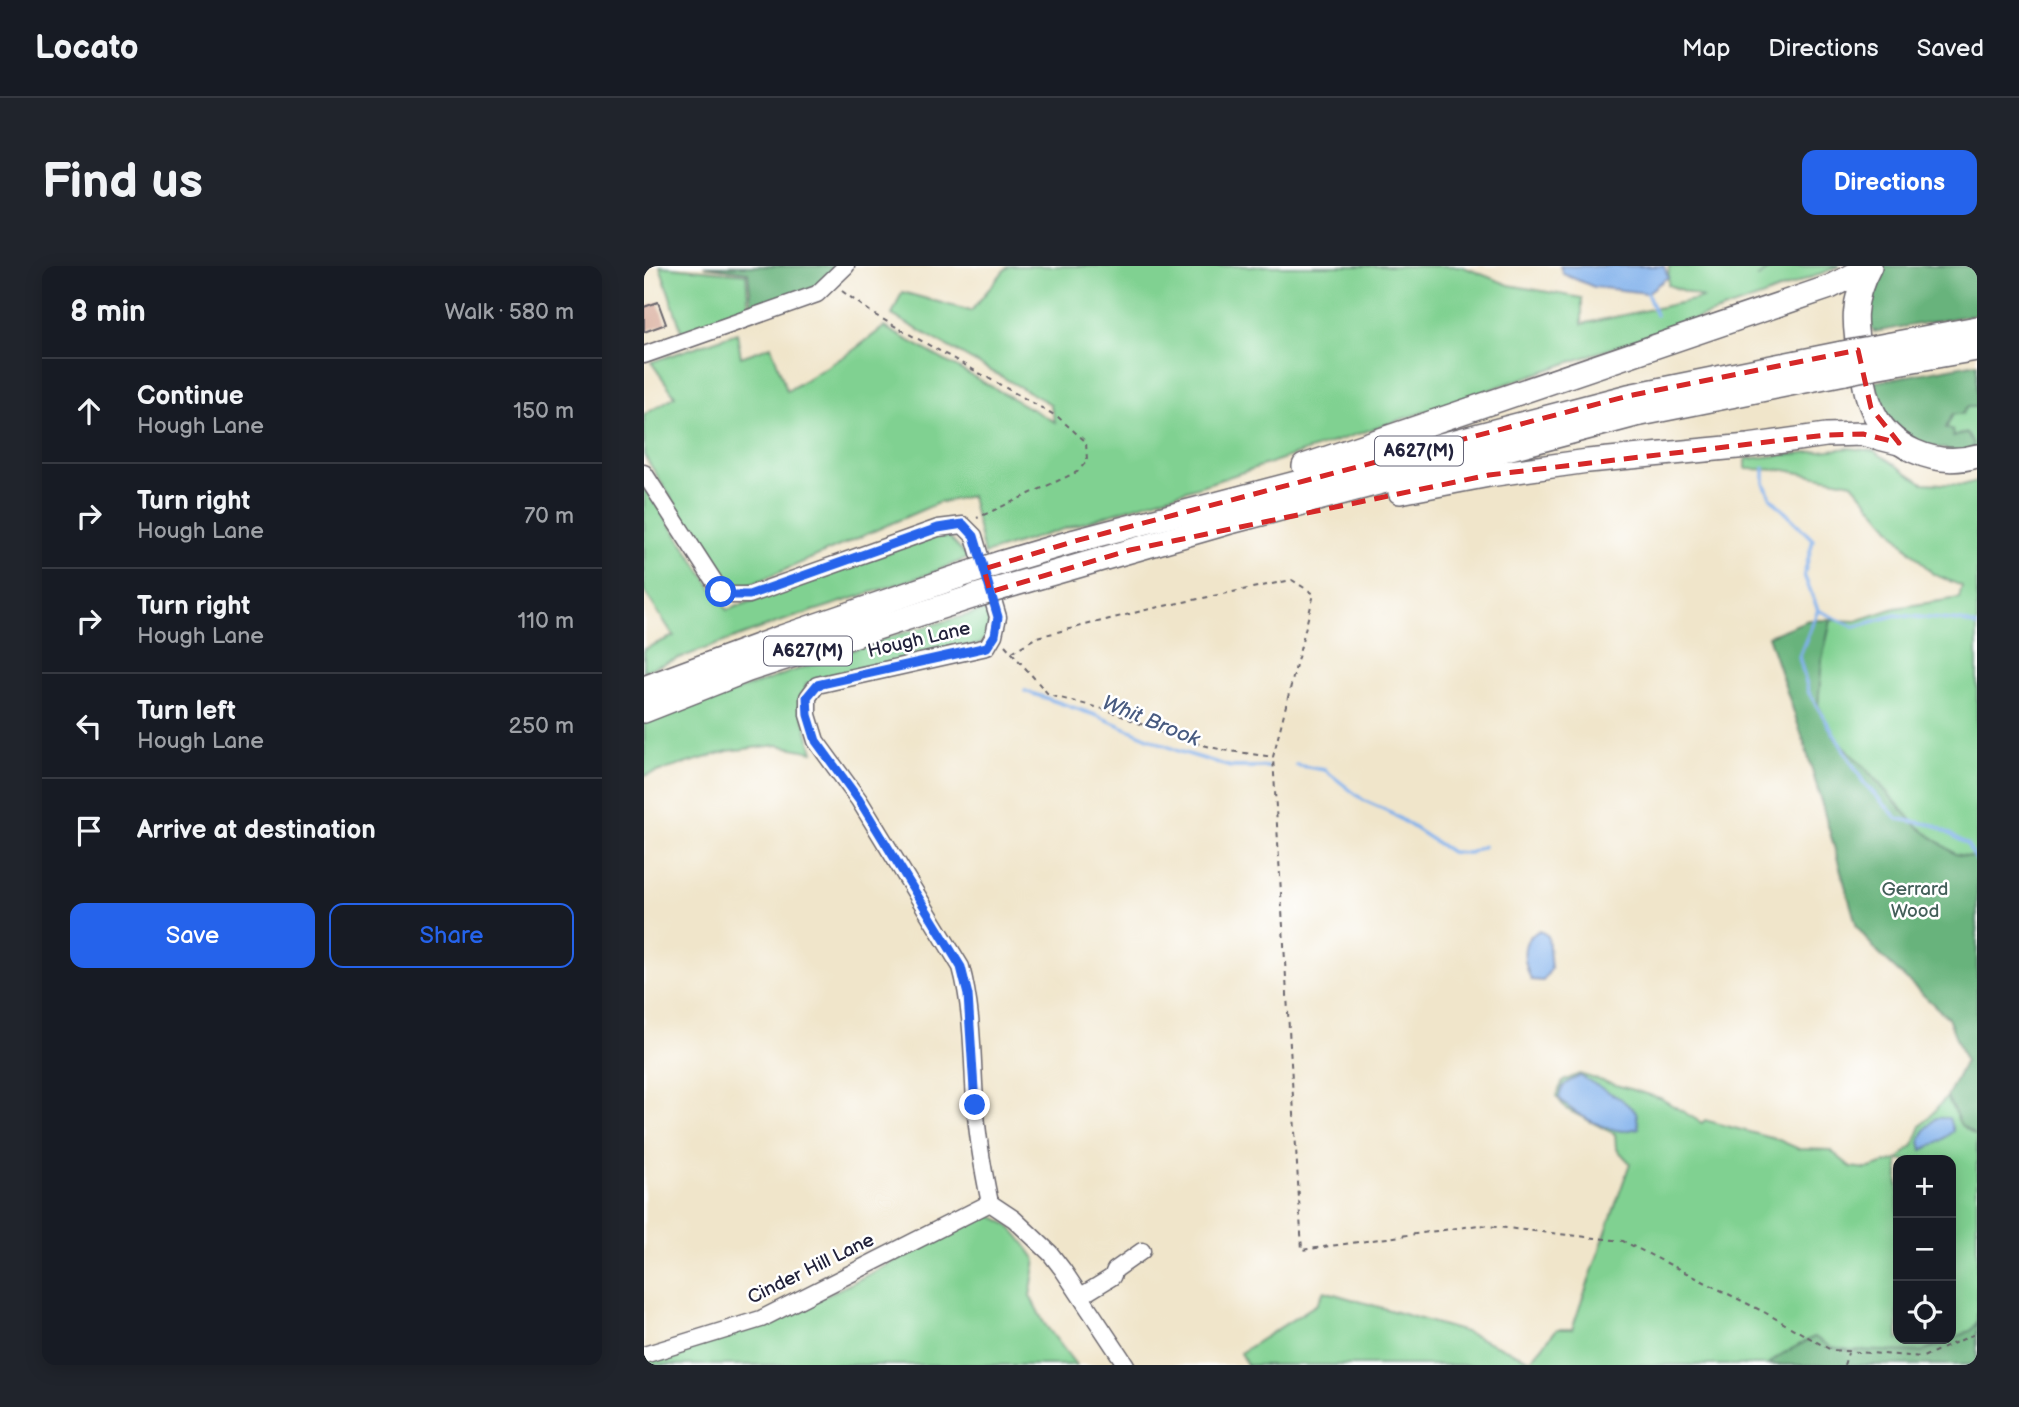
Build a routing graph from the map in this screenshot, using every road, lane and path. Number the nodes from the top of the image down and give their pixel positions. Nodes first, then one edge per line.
1 (846, 266) edge
2 (1869, 266) edge
3 (829, 282) junction
4 (1977, 328) edge
5 (1977, 349) edge
6 (644, 355) edge
7 (1872, 357) junction
8 (1843, 363) junction
9 (1899, 443) junction
10 (1977, 456) edge
11 (644, 473) edge
12 (963, 524) junction
13 (1075, 541) junction
14 (1130, 550) junction
15 (995, 635) junction
16 (1012, 652) junction
17 (644, 688) edge
18 (644, 711) edge
19 (1273, 757) junction
20 (990, 1203) junction
21 (1143, 1251) dead end
22 (1081, 1296) junction
23 (1977, 1333) edge
24 (1849, 1352) junction
25 (644, 1355) edge
26 (1126, 1365) edge
27 (1844, 1365) edge

1 - 3 street
2 - 9 highway, A627(M)
2 - 13 highway, A627(M)
3 - 6 street
3 - 12 path
4 - 7 highway, A627(M)
5 - 7 highway, A627(M)
7 - 8 highway, A627(M), bridge
8 - 13 highway, A627(M)
8 - 14 highway, A627(M)
9 - 10 highway, A627(M)
9 - 14 highway, A627(M)
11 - 12 street
12 - 15 street, Hough Lane
13 - 17 highway, A627(M), bridge
14 - 18 highway, A627(M), bridge
15 - 16 path
15 - 20 street, Hough Lane
16 - 19 path
16 - 19 path
19 - 24 path
20 - 22 street
20 - 25 street, Cinder Hill Lane
21 - 22 street
22 - 26 street
23 - 24 path
24 - 27 path

